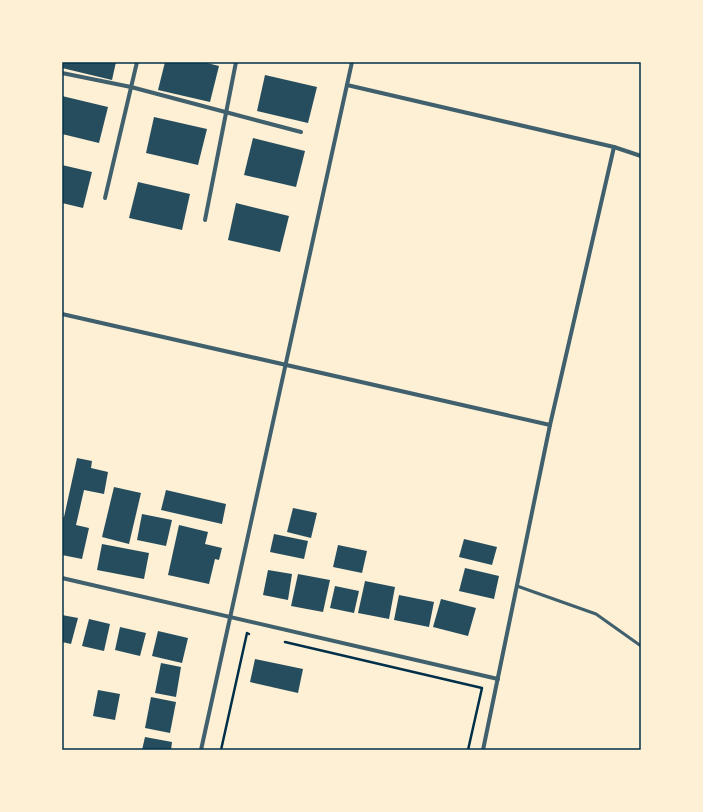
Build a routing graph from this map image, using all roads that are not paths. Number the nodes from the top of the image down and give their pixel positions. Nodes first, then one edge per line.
1 (137, 62) edge
2 (236, 62) edge
3 (352, 62) edge
4 (62, 73) edge
5 (347, 85) junction
6 (131, 87) junction
7 (226, 113) junction
8 (301, 132) dead end
9 (614, 147) junction
10 (641, 156) edge
11 (105, 198) dead end
12 (206, 220) dead end
13 (62, 314) edge
14 (285, 365) junction
15 (550, 425) junction
16 (62, 578) edge
17 (517, 586) junction
18 (231, 617) junction
19 (641, 646) edge
20 (498, 679) junction
21 (201, 750) edge
22 (484, 750) edge

1 - 6 street
2 - 7 street
3 - 5 street
4 - 6 street
5 - 9 street
5 - 14 street
6 - 7 street
6 - 11 street
7 - 8 street
7 - 12 street
9 - 10 street
9 - 15 street
13 - 14 street
14 - 15 street
14 - 18 street
15 - 17 street
16 - 18 street
17 - 19 lane
17 - 20 street
18 - 20 street
18 - 21 street
20 - 22 street

